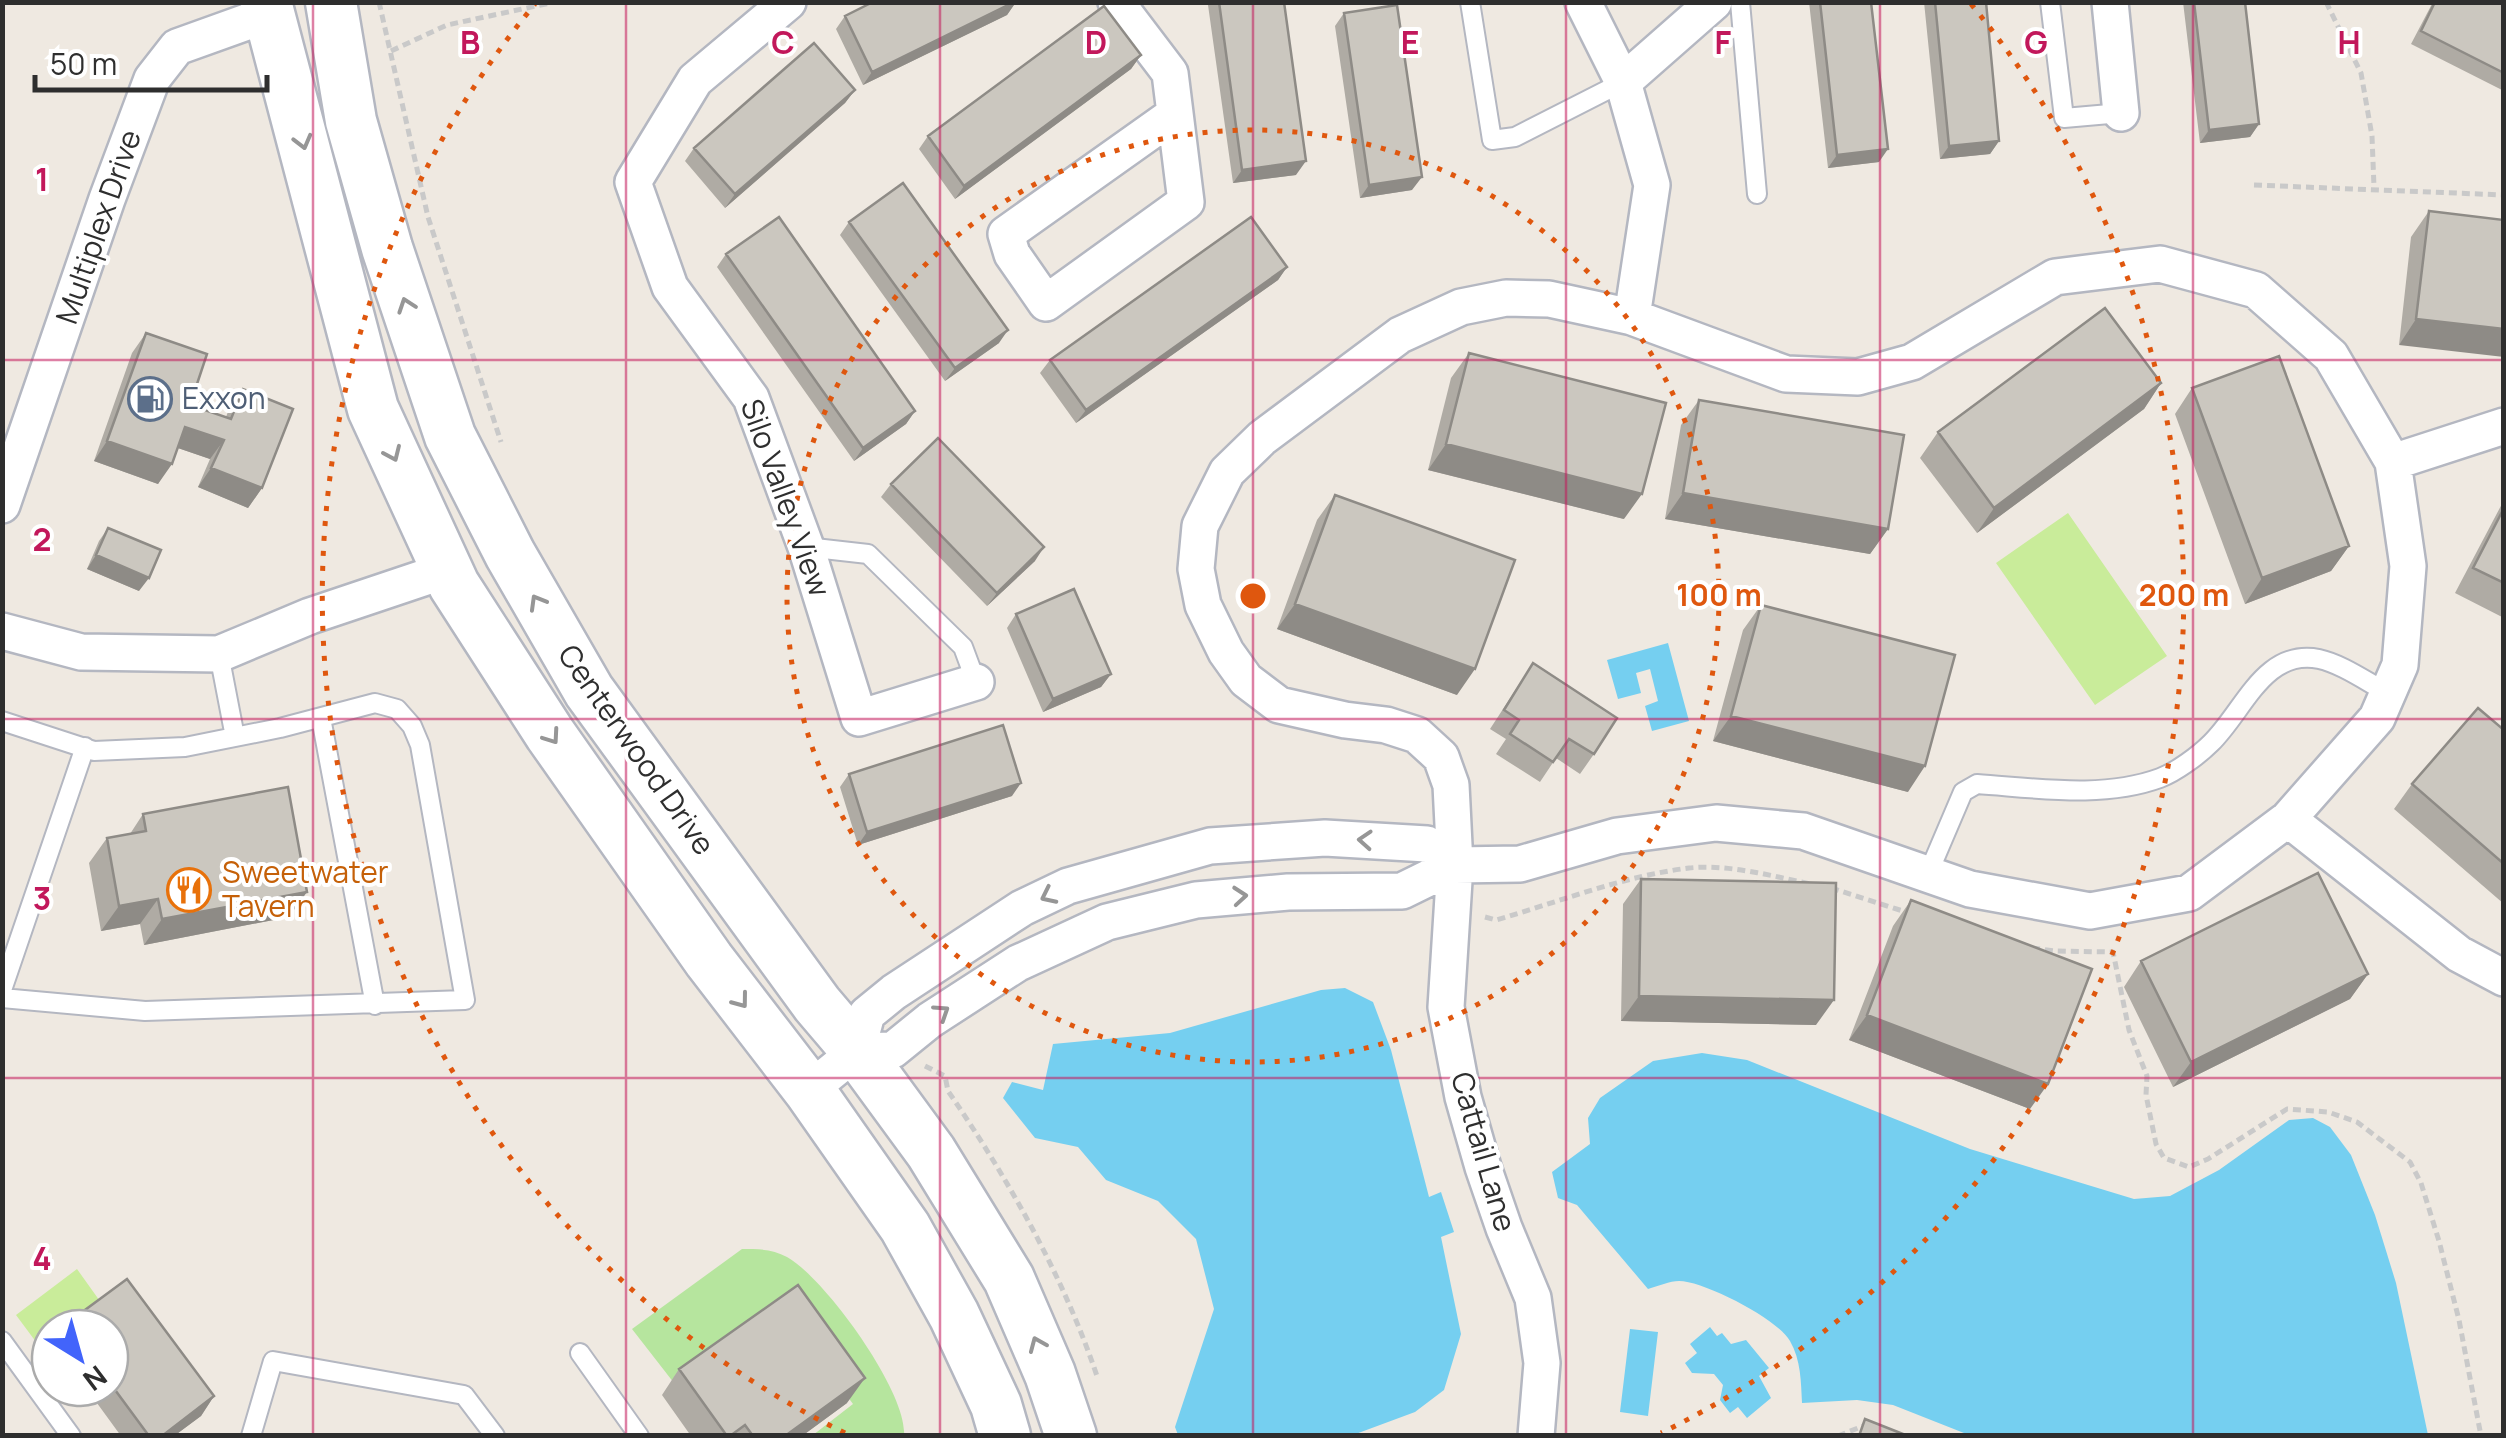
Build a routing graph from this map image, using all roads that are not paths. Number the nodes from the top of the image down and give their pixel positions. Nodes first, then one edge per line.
1 (331, 2) edge
2 (788, 2) edge
3 (1116, 2) edge
4 (1470, 2) edge
5 (1584, 2) edge
6 (1714, 2) edge
7 (1740, 2) edge
8 (2050, 2) edge
9 (2110, 2) edge
10 (283, 6) edge
11 (1623, 82) junction
12 (2121, 113) joint
13 (1175, 114) junction
14 (1757, 194) dead end
15 (1632, 317) junction
16 (2504, 426) edge
17 (2393, 462) junction
18 (2, 506) edge
19 (806, 547) junction
20 (447, 570) junction
21 (2, 631) edge
22 (220, 654) junction
23 (976, 682) joint
24 (2388, 693) junction
25 (321, 718) junction
26 (2, 722) edge
27 (235, 738) junction
28 (84, 747) junction
29 (2288, 819) junction
30 (1455, 864) junction
31 (1928, 874) junction
32 (2504, 978) edge
33 (2, 990) edge
34 (2, 998) edge
35 (374, 1005) junction
36 (875, 1051) junction
37 (809, 1090) junction
38 (2, 1341) edge
39 (580, 1354) dead end
40 (71, 1436) edge
41 (251, 1436) edge
42 (495, 1436) edge
43 (639, 1436) edge
44 (1005, 1436) edge
45 (1071, 1436) edge
46 (1536, 1436) edge

36 -> 1 street, Centerwood Drive
2 - 19 street, Silo Valley View
3 - 13 street
4 - 11 lane
5 - 11 street
6 - 11 street
7 - 14 lane
8 - 12 lane
9 - 12 street
10 - 18 street, Multiplex Drive
10 -> 20 street, Centerwood Drive
11 - 15 street
13 - 13 street
15 - 17 street
15 - 30 street, Cattail Lane
16 - 17 street
17 - 24 street
19 - 23 lane
19 - 23 street, Silo Valley View
20 - 22 street
20 -> 37 street, Centerwood Drive
21 - 22 street
22 - 27 lane
24 - 29 street
24 - 31 lane
25 - 27 lane
25 - 35 lane
25 - 35 lane
26 - 28 lane
27 - 28 lane
28 - 33 lane
29 - 31 street
29 - 32 street
30 - 31 street
36 -> 30 street
30 -> 36 street
30 - 46 street, Cattail Lane
34 - 35 lane
36 - 37 street
45 -> 36 street, Centerwood Drive
37 - 44 street, Centerwood Drive
38 - 40 lane
39 - 43 lane
41 - 42 lane

